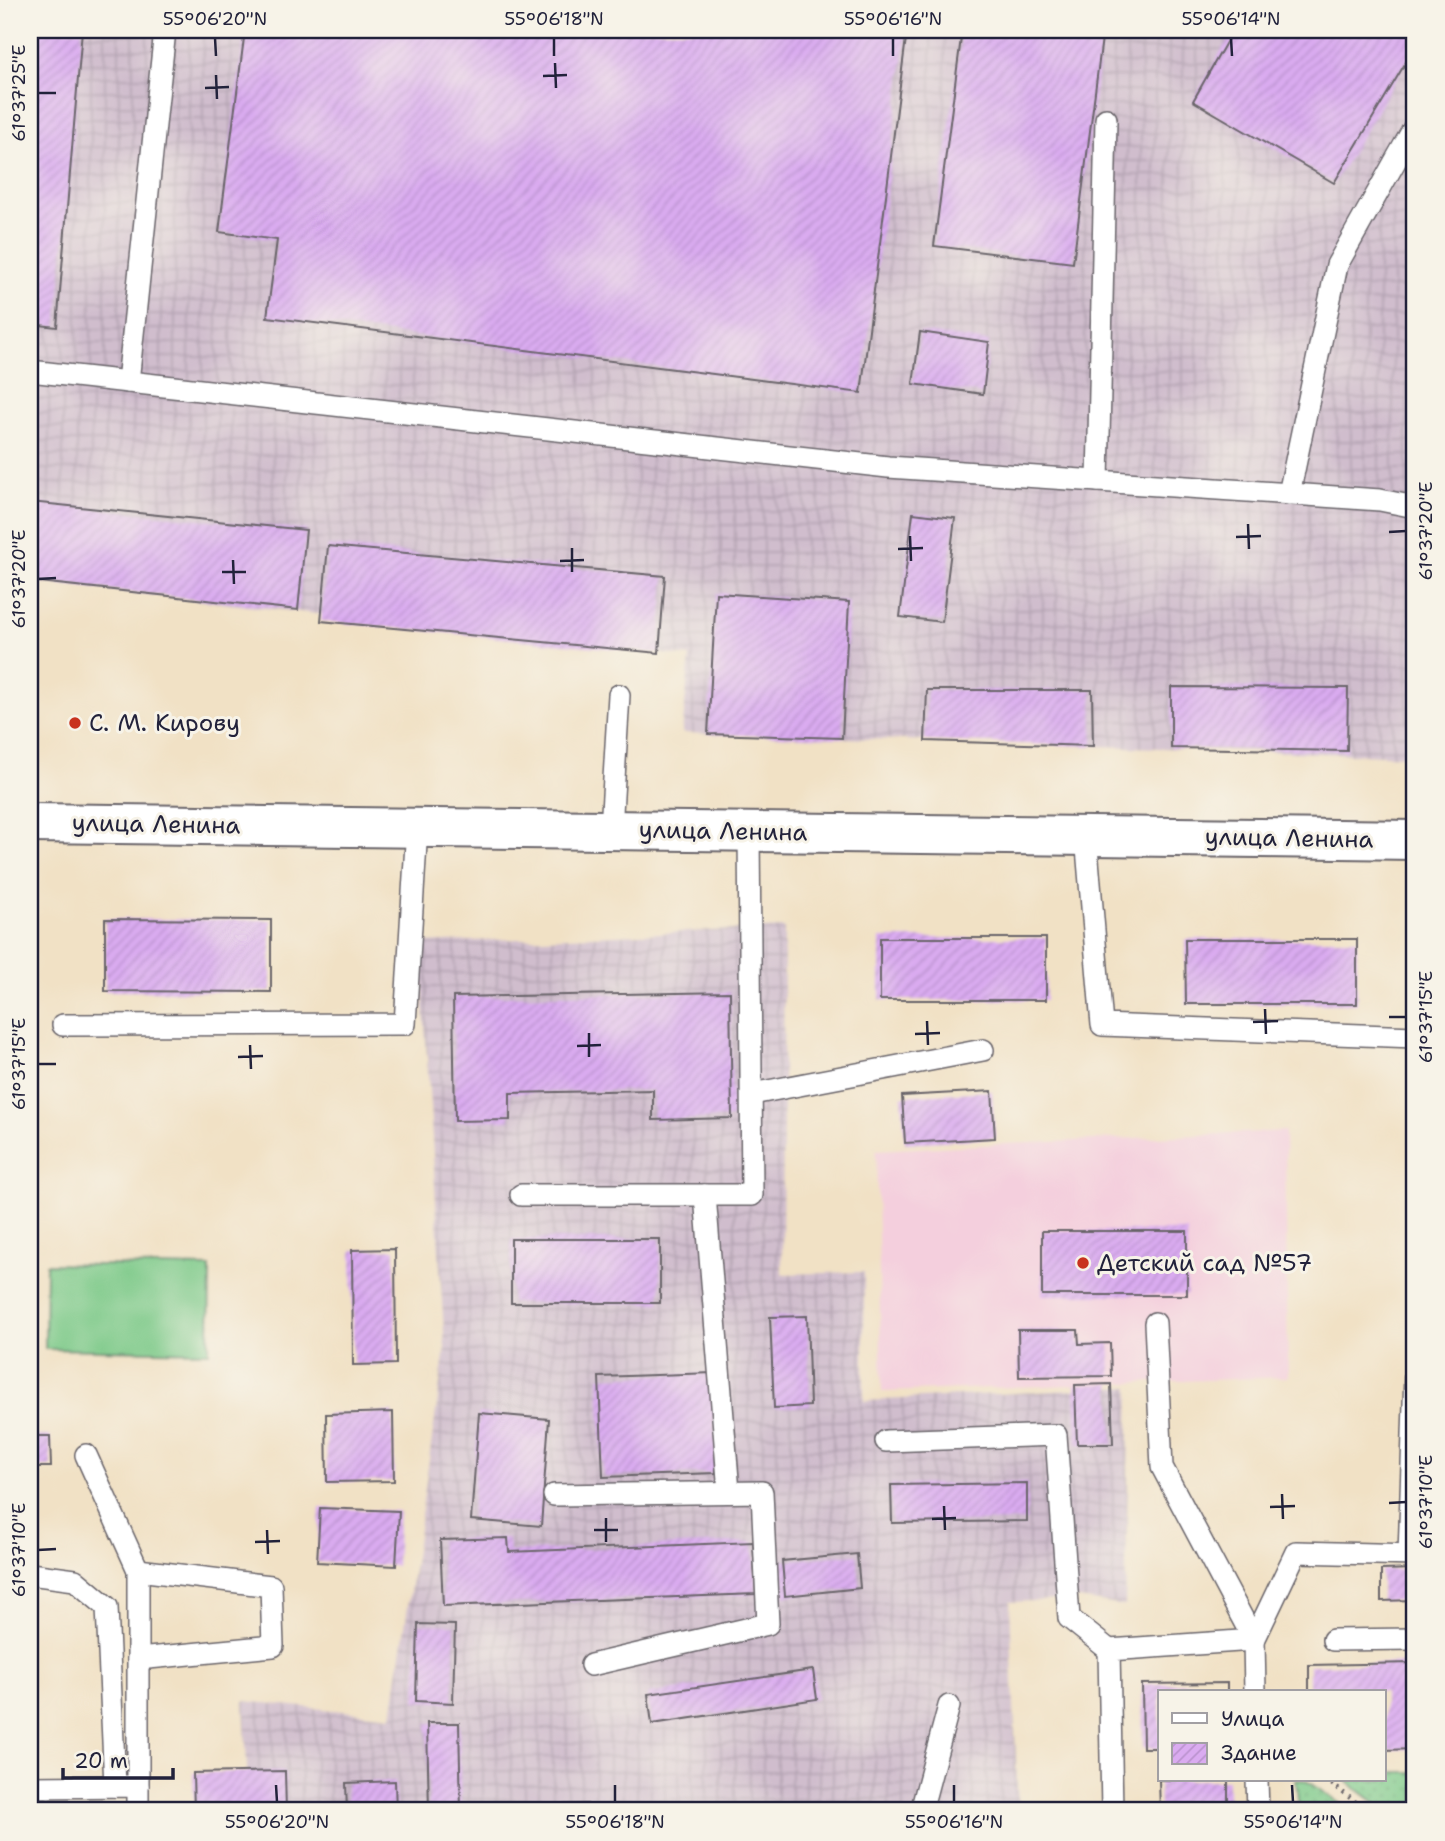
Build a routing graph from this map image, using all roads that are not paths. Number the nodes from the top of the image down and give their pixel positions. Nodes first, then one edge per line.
1 (165, 30) edge
2 (1106, 119) dead end
3 (1415, 126) edge
4 (30, 371) edge
5 (128, 382) junction
6 (1098, 481) junction
7 (1289, 494) junction
8 (1415, 507) edge
9 (619, 695) dead end
10 (30, 823) edge
11 (417, 827) junction
12 (611, 830) junction
13 (749, 831) junction
14 (1086, 836) junction
15 (1415, 840) edge
16 (63, 1025) dead end
17 (1415, 1037) edge
18 (983, 1050) dead end
19 (752, 1094) junction
20 (521, 1195) dead end
21 (705, 1195) junction
22 (1155, 1323) dead end
23 (1415, 1374) edge
24 (886, 1441) dead end
25 (86, 1455) dead end
26 (729, 1492) junction
27 (554, 1495) dead end
28 (1412, 1555) edge
29 (138, 1570) junction
30 (30, 1574) edge
31 (1415, 1639) edge
32 (1254, 1640) junction
33 (1333, 1640) dead end
34 (1109, 1650) junction
35 (138, 1659) junction
36 (591, 1665) dead end
37 (1255, 1690) edge
38 (949, 1706) dead end
39 (1257, 1782) edge
40 (115, 1786) junction
41 (138, 1786) junction
42 (30, 1787) edge
43 (138, 1811) edge
44 (921, 1811) edge
45 (1112, 1811) edge
46 (1258, 1811) edge

1 - 5 lane
2 - 6 lane
3 - 7 lane
4 - 5 lane
5 - 6 lane
6 - 7 lane
7 - 8 lane
9 - 12 lane
10 - 11 street, улица Ленина
11 - 12 street, улица Ленина
11 - 16 lane
12 - 13 street, улица Ленина
13 - 14 street, улица Ленина
13 - 19 lane
14 - 15 street, улица Ленина
14 - 17 lane
18 - 19 lane
19 - 21 lane
20 - 21 lane
21 - 26 lane
22 - 32 lane
23 - 28 lane
24 - 34 lane
25 - 29 lane
26 - 27 lane
26 - 36 lane
28 - 32 lane
29 - 35 lane
29 - 35 lane
30 - 40 lane
31 - 33 lane
32 - 34 lane
32 - 37 lane
34 - 45 lane
35 - 41 lane
38 - 44 lane
39 - 46 lane
40 - 41 lane
40 - 42 lane
41 - 43 lane

